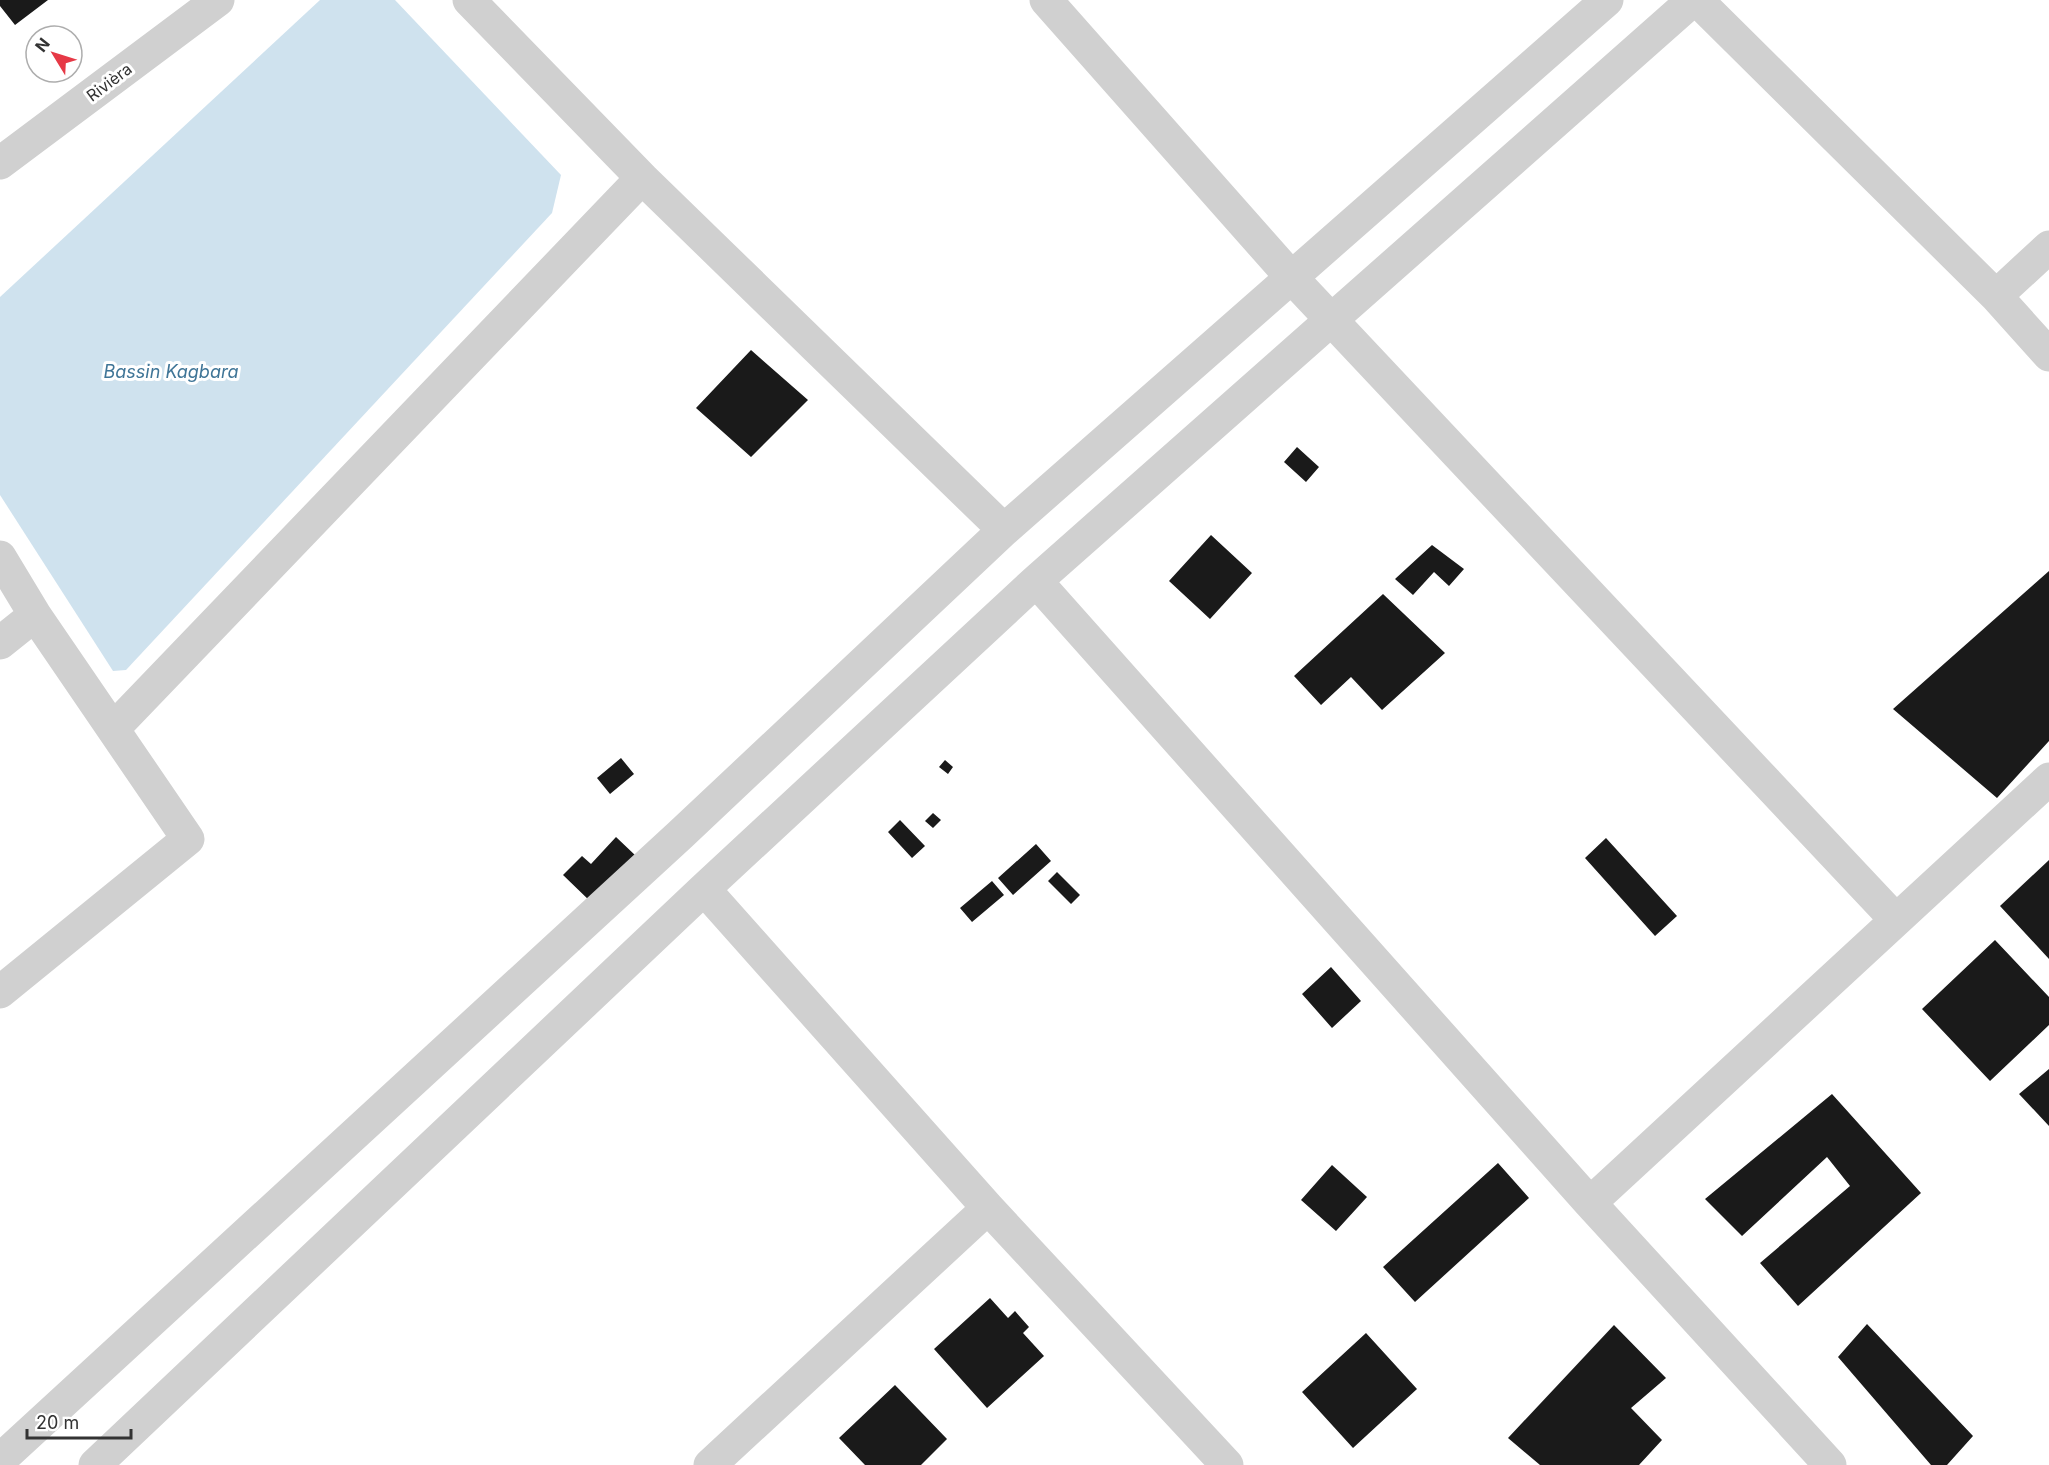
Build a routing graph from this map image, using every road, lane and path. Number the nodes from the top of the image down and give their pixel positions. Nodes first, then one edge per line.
1 (469, 0) edge
2 (1046, 0) edge
3 (1607, 0) edge
4 (1695, 0) edge
5 (205, 4) edge
6 (0, 163) edge
7 (642, 178) junction
8 (2049, 247) edge
9 (1292, 278) junction
10 (1996, 296) junction
11 (1332, 321) junction
12 (2049, 355) edge
13 (1004, 530) junction
14 (0, 558) edge
15 (1036, 581) junction
16 (35, 615) junction
17 (0, 643) edge
18 (113, 729) junction
19 (2049, 779) edge
20 (704, 889) junction
21 (1896, 920) junction
22 (0, 992) edge
23 (1590, 1203) junction
24 (988, 1208) junction
25 (3, 1460) edge
26 (95, 1465) edge
27 (710, 1465) edge
28 (1227, 1465) edge
29 (1830, 1465) edge

1 - 7 street
2 - 9 street
3 - 9 street
4 - 10 street
4 - 11 street
5 - 6 street, Rivièra
7 - 13 street
7 - 18 street
8 - 10 street
9 - 11 street
9 - 13 street
10 - 12 street
11 - 15 street
11 - 21 street
13 - 25 street
14 - 16 street
15 - 20 street
15 - 23 street
16 - 17 street
16 - 18 street
18 - 22 street
19 - 21 street
20 - 24 street
20 - 26 street
21 - 23 street
23 - 29 street
24 - 27 street
24 - 28 street

